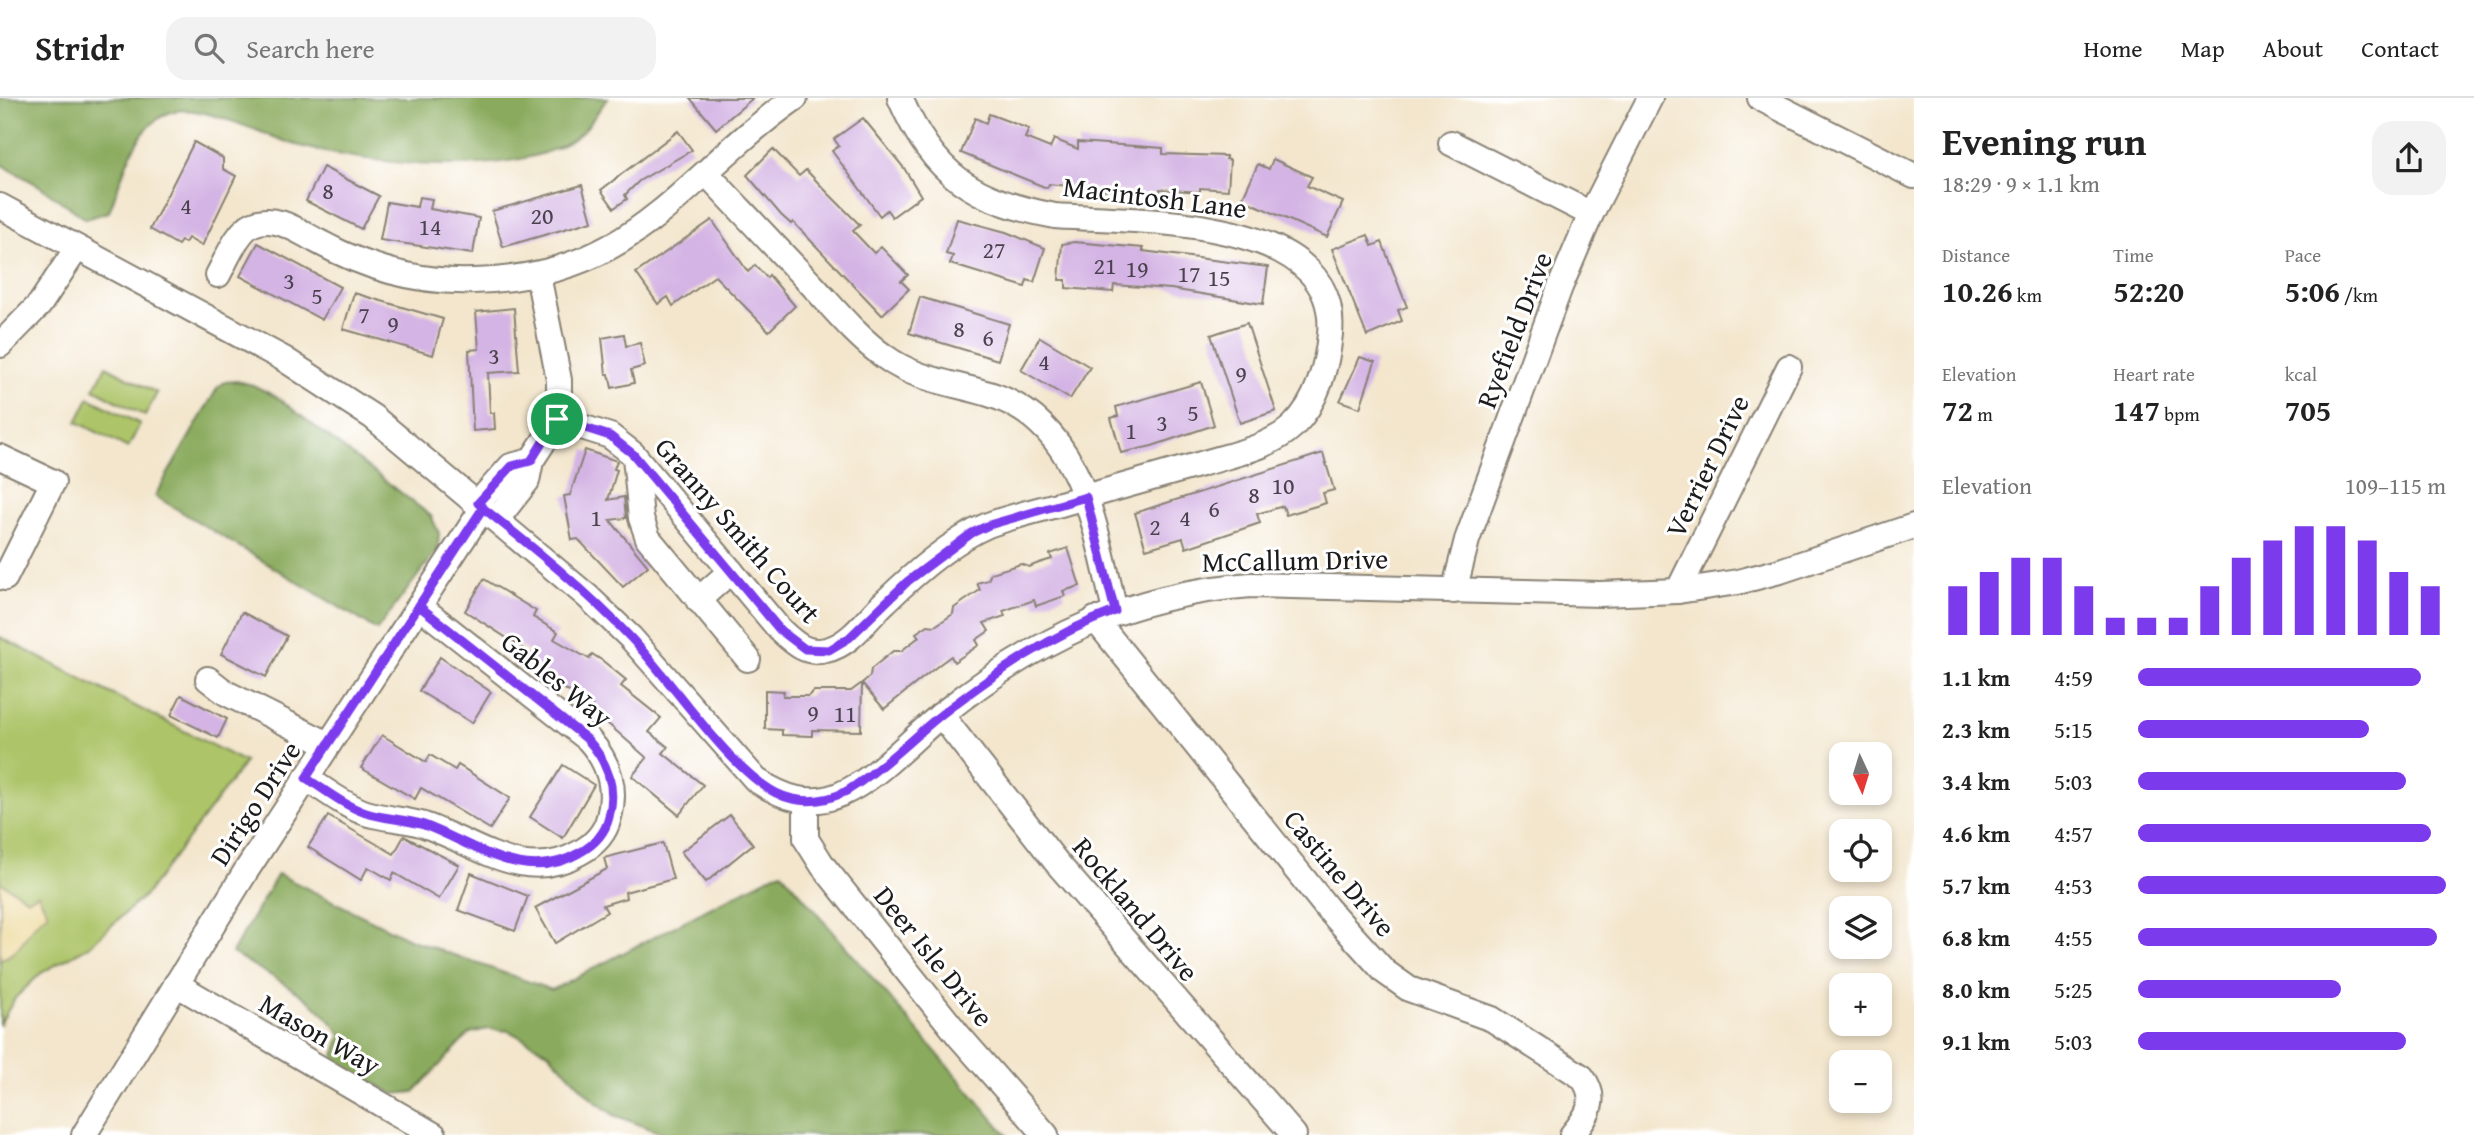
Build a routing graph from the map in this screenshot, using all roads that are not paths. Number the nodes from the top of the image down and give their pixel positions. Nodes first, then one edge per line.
1 (795, 98) edge
2 (900, 98) edge
3 (1650, 98) edge
4 (1760, 98) edge
5 (1451, 143) dead end
6 (707, 174) junction
7 (1914, 176) edge
8 (0, 206) edge
9 (1591, 214) junction
10 (77, 248) junction
11 (218, 275) dead end
12 (538, 275) junction
13 (0, 345) edge
14 (1789, 367) dead end
15 (557, 419) junction
16 (0, 457) edge
17 (635, 457) junction
18 (1086, 497) junction
19 (486, 510) junction
20 (1914, 526) edge
21 (731, 571) junction
22 (0, 575) edge
23 (1454, 591) junction
24 (1678, 591) junction
25 (698, 600) junction
26 (419, 606) junction
27 (1105, 615) junction
28 (748, 659) dead end
29 (208, 680) dead end
30 (941, 715) junction
31 (328, 744) junction
32 (306, 778) junction
33 (806, 801) junction
34 (176, 984) junction
35 (84, 1135) edge
36 (434, 1135) edge
37 (1046, 1135) edge
38 (1294, 1135) edge
39 (1572, 1135) edge

1 - 6 street
2 - 18 street, Macintosh Lane
3 - 9 street, Ryefield Drive
4 - 7 street
5 - 9 street
6 - 12 street
6 - 18 street
8 - 10 street
9 - 23 street, Ryefield Drive
10 - 13 street
10 - 19 street
11 - 12 street
12 - 15 street
14 - 24 street, Verrier Drive
15 - 17 street, Granny Smith Court
15 - 19 street, Dirigo Drive
16 - 22 street
17 - 21 street, Granny Smith Court
17 - 25 street
18 - 21 street, Granny Smith Court
18 - 27 street
19 - 26 street, Dirigo Drive
19 - 33 street
20 - 24 street, McCallum Drive
21 - 25 street
23 - 24 street, McCallum Drive
23 - 27 street, McCallum Drive
25 - 28 street
26 - 31 street, Dirigo Drive
26 - 32 street, Gables Way
27 - 30 street, McCallum Drive
27 - 39 street, Castine Drive
29 - 31 street
30 - 33 street, McCallum Drive
30 - 38 street, Rockland Drive
31 - 32 street, Dirigo Drive
32 - 34 street, Dirigo Drive
33 - 37 street, Deer Isle Drive
34 - 35 street, Dirigo Drive
34 - 36 street, Mason Way

